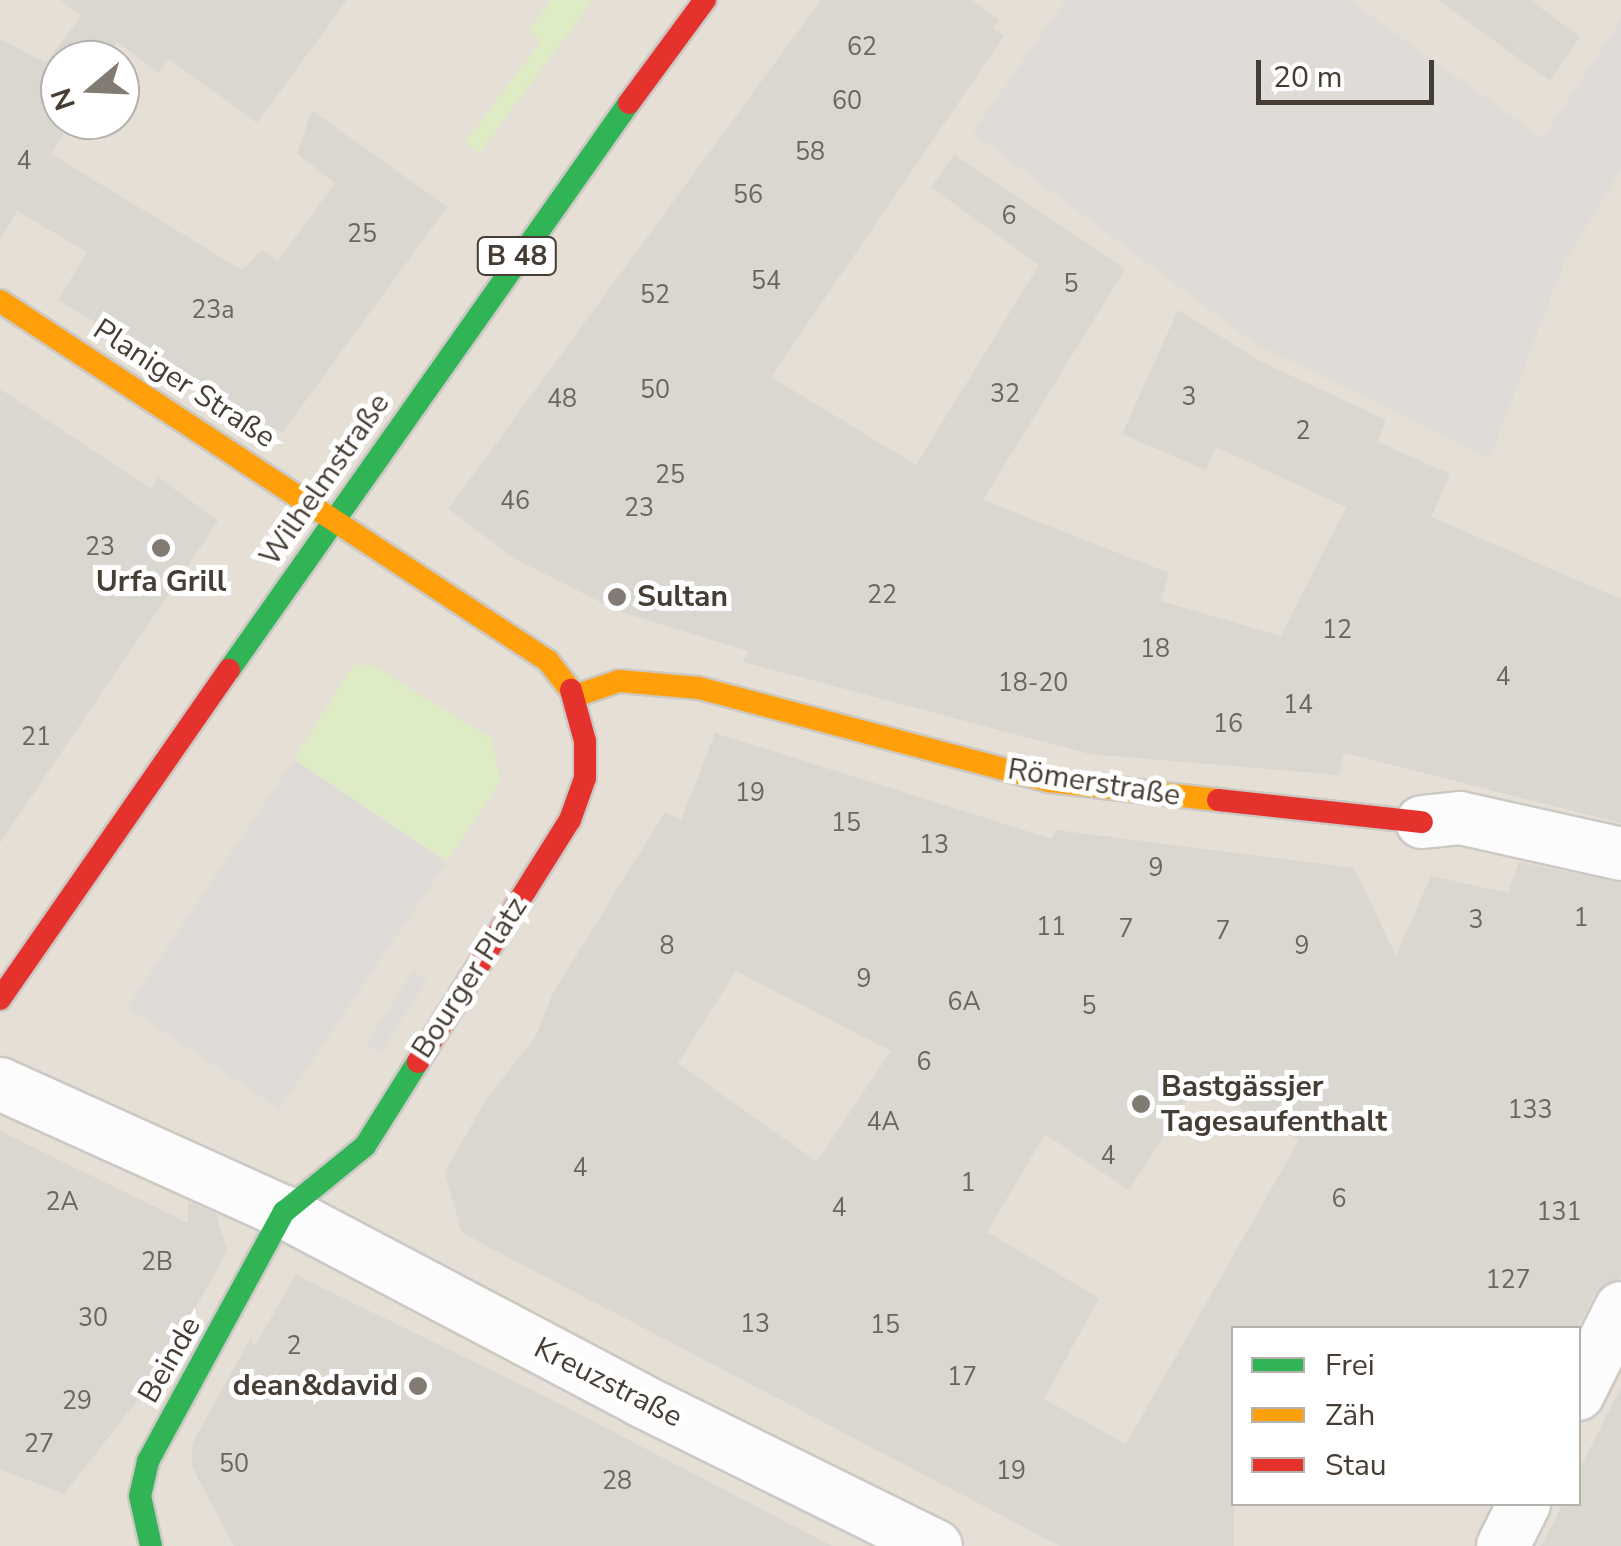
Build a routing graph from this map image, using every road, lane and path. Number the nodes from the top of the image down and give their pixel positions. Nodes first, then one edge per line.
1 (705, 0) edge
2 (0, 301) edge
3 (336, 517) junction
4 (575, 696) junction
5 (1422, 822) joint
6 (1621, 854) edge
7 (0, 999) edge
8 (0, 1084) edge
9 (284, 1212) junction
10 (1621, 1308) edge
11 (1581, 1388) edge
12 (1523, 1506) edge
13 (151, 1546) edge
14 (936, 1546) edge
15 (1503, 1546) edge

1 - 3 street, Wilhelmstraße / B 48
2 - 3 street, Planiger Straße
3 - 4 street
3 - 7 street, Wilhelmstraße / B 48
4 - 5 street, Römerstraße
4 - 9 street, Bourger Platz
5 - 6 street, Römerstraße
8 - 9 street
9 - 13 street, Beinde
9 - 14 street, Kreuzstraße
10 - 11 street
12 - 15 street

